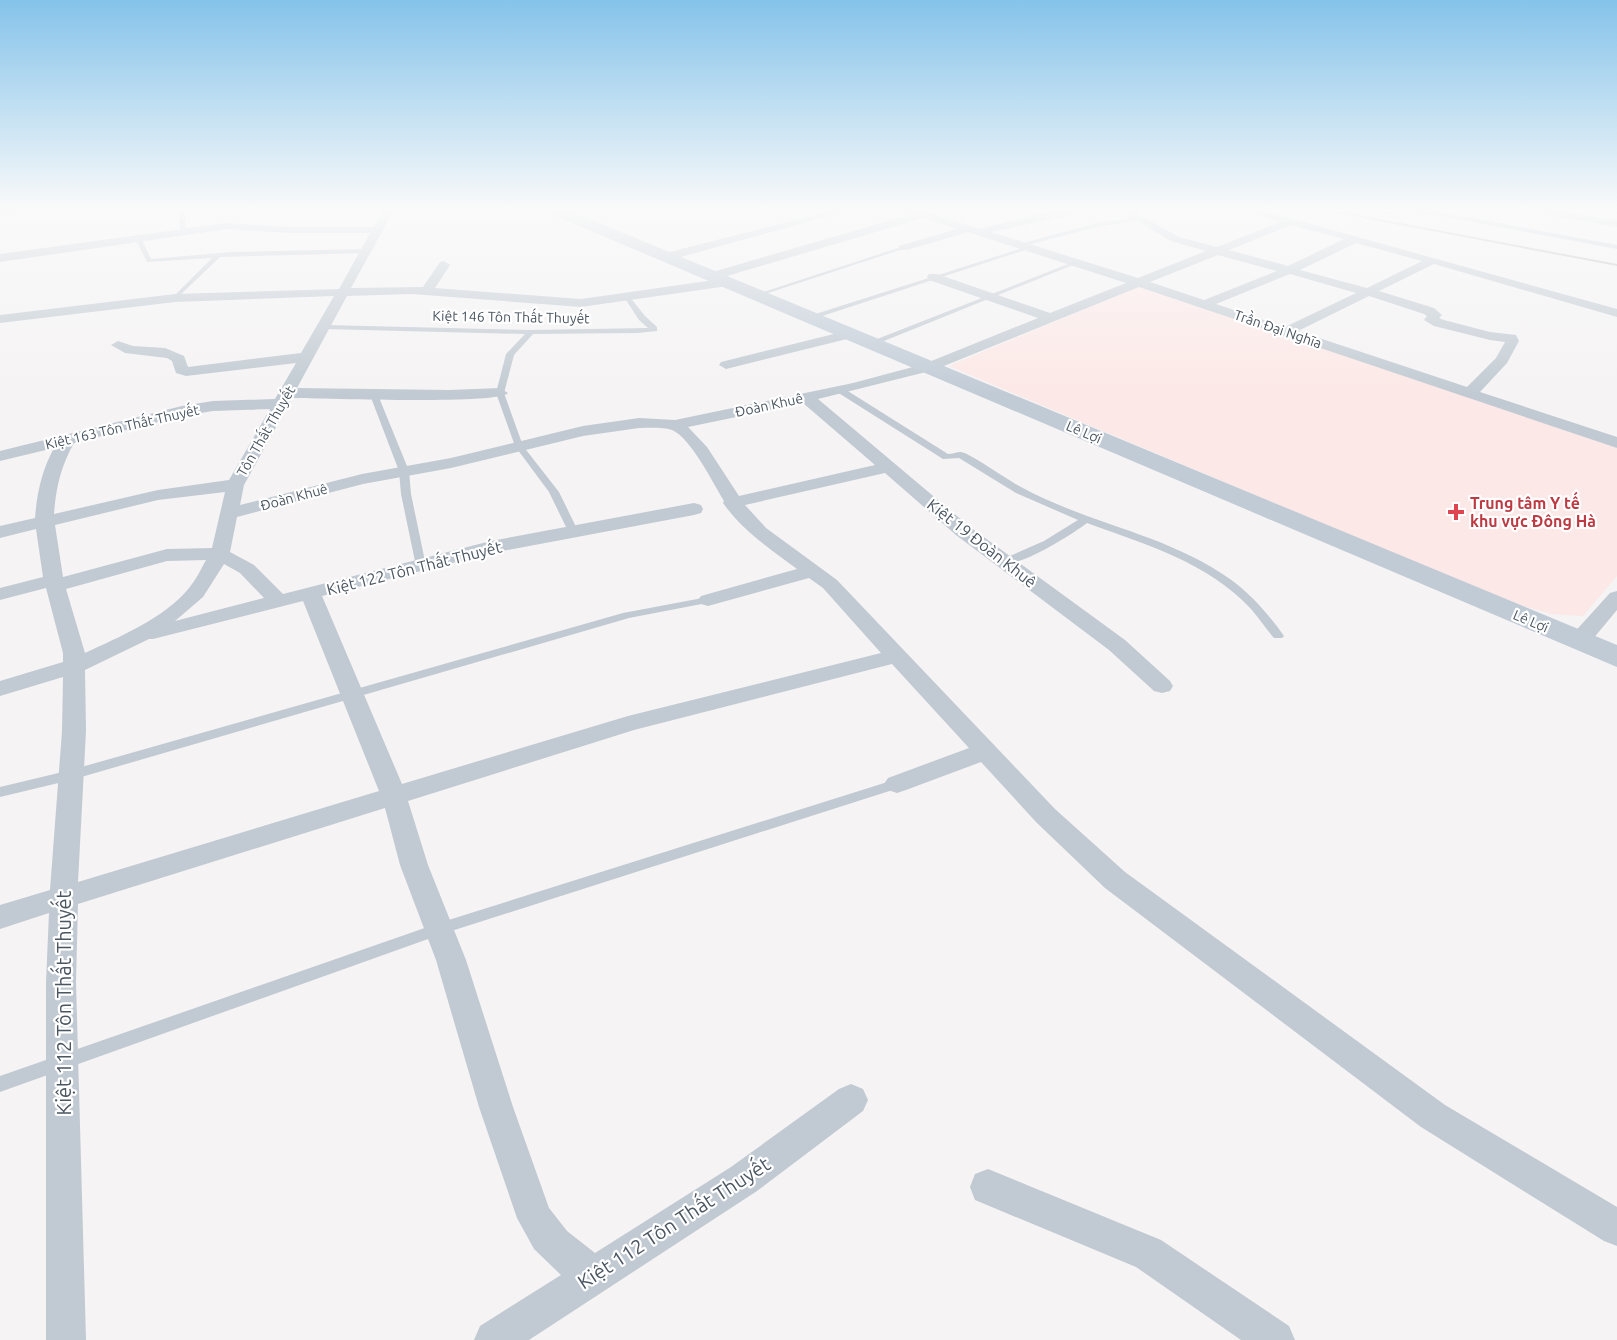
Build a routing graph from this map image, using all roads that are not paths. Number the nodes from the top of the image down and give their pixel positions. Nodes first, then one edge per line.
1 (202, 271) edge
2 (355, 271) edge
3 (440, 271) edge
4 (699, 271) edge
5 (747, 271) edge
6 (833, 271) edge
7 (952, 271) edge
8 (1056, 271) edge
9 (1098, 271) edge
10 (1168, 271) edge
11 (1288, 271) joint
12 (1412, 271) edge
13 (1470, 271) edge
14 (933, 277) junction
15 (720, 279) junction
16 (1137, 283) junction
17 (428, 291) junction
18 (344, 292) junction
19 (1368, 292) junction
20 (758, 295) junction
21 (627, 297) junction
22 (989, 297) junction
23 (175, 298) junction
24 (1204, 304) junction
25 (1617, 313) edge
26 (810, 317) junction
27 (1051, 318) junction
28 (0, 319) edge
29 (325, 327) junction
30 (531, 332) junction
31 (1285, 332) junction
32 (861, 338) junction
33 (118, 345) dead end
34 (308, 357) junction
35 (726, 365) dead end
36 (929, 367) junction
37 (840, 390) junction
38 (500, 393) junction
39 (1470, 393) junction
40 (374, 395) junction
41 (806, 397) junction
42 (284, 399) junction
43 (675, 425) junction
44 (68, 438) junction
45 (1617, 443) edge
46 (519, 446) junction
47 (0, 456) edge
48 (888, 467) junction
49 (404, 471) junction
50 (235, 485) junction
51 (732, 503) junction
52 (694, 509) dead end
53 (227, 514) junction
54 (1087, 518) junction
55 (44, 522) junction
56 (573, 531) junction
57 (0, 532) edge
58 (220, 554) junction
59 (1005, 562) junction
60 (422, 566) junction
61 (814, 571) junction
62 (54, 583) junction
63 (0, 594) edge
64 (312, 594) junction
65 (1617, 597) edge
66 (708, 600) joint
67 (278, 601) junction
68 (1278, 636) dead end
69 (137, 637) junction
70 (1578, 641) junction
71 (898, 656) junction
72 (1617, 657) edge
73 (75, 666) junction
74 (1161, 686) dead end
75 (0, 689) edge
76 (352, 693) junction
77 (987, 751) junction
78 (71, 775) junction
79 (897, 784) joint
80 (0, 792) edge
81 (394, 795) junction
82 (64, 898) junction
83 (0, 917) edge
84 (440, 929) junction
85 (62, 1063) junction
86 (0, 1084) edge
87 (851, 1100) dead end
88 (988, 1187) dead end
89 (1617, 1228) edge
90 (595, 1275) junction
91 (66, 1340) edge
92 (494, 1340) edge
93 (1275, 1340) edge

1 - 23 lane
2 - 18 street, Tôn Thất Thuyết
3 - 17 street
4 - 15 street, Lê Lợi
5 - 15 street
6 - 20 lane
7 - 14 lane
8 - 22 lane
9 - 16 street, Trần Đại Nghĩa
10 - 16 street, Đoàn Khuê
11 - 19 street
11 - 24 street
12 - 19 street
13 - 25 street
14 - 22 street
14 - 26 lane
15 - 20 street, Lê Lợi
15 - 21 street
16 - 24 street, Trần Đại Nghĩa
16 - 27 street, Đoàn Khuê
17 - 18 street
17 - 21 street
18 - 23 street
18 - 29 street, Tôn Thất Thuyết
19 - 31 street
19 - 39 street
20 - 26 street, Lê Lợi
21 - 30 lane, Kiệt 146 Tôn Thất Thuyết
22 - 27 street
22 - 32 lane
23 - 28 street
24 - 31 street, Trần Đại Nghĩa
26 - 32 street, Lê Lợi
27 - 36 street, Đoàn Khuê
29 - 30 lane, Kiệt 146 Tôn Thất Thuyết
29 - 34 street, Tôn Thất Thuyết
30 - 38 lane
31 - 39 street, Trần Đại Nghĩa
32 - 35 street
32 - 36 street, Lê Lợi
33 - 34 street
34 - 42 street, Tôn Thất Thuyết
36 - 37 street, Đoàn Khuê
36 - 70 street, Lê Lợi
37 - 41 street, Đoàn Khuê
37 - 54 lane
38 - 40 street, Kiệt 163 Tôn Thất Thuyết
38 - 46 lane
39 - 45 street, Trần Đại Nghĩa
40 - 42 street, Kiệt 163 Tôn Thất Thuyết
40 - 49 lane
41 - 43 street, Đoàn Khuê
41 - 48 street, Kiệt 19 Đoàn Khuê
42 - 44 street, Kiệt 163 Tôn Thất Thuyết
42 - 50 street, Tôn Thất Thuyết
43 - 46 street, Đoàn Khuê
43 - 51 street
44 - 47 street, Kiệt 163 Tôn Thất Thuyết
44 - 55 street, Kiệt 112 Tôn Thất Thuyết
46 - 49 street, Đoàn Khuê
46 - 56 lane
48 - 51 street
48 - 59 street, Kiệt 19 Đoàn Khuê
49 - 53 street, Đoàn Khuê
49 - 60 lane
50 - 53 street, Tôn Thất Thuyết
50 - 55 street
51 - 61 street
52 - 56 street, Kiệt 122 Tôn Thất Thuyết
53 - 58 street, Tôn Thất Thuyết
54 - 59 lane
54 - 68 lane
55 - 57 street
55 - 62 street, Kiệt 112 Tôn Thất Thuyết
56 - 60 street, Kiệt 122 Tôn Thất Thuyết
58 - 62 street
58 - 67 street
58 - 69 street, Tôn Thất Thuyết
59 - 74 street, Kiệt 19 Đoàn Khuê
60 - 64 street, Kiệt 122 Tôn Thất Thuyết
61 - 66 street
61 - 71 street
62 - 63 street
62 - 73 street, Kiệt 112 Tôn Thất Thuyết
64 - 67 street, Kiệt 122 Tôn Thất Thuyết
64 - 76 street
65 - 70 street
66 - 76 lane
67 - 69 street, Kiệt 122 Tôn Thất Thuyết
69 - 73 street, Tôn Thất Thuyết
70 - 72 street, Lê Lợi
71 - 77 street
71 - 81 street
73 - 75 street, Tôn Thất Thuyết
73 - 78 street, Kiệt 112 Tôn Thất Thuyết
76 - 78 lane
76 - 81 street
77 - 79 street
77 - 89 street
78 - 80 lane
78 - 82 street, Kiệt 112 Tôn Thất Thuyết
79 - 84 lane
81 - 82 street
81 - 84 street
82 - 83 street
82 - 85 street, Kiệt 112 Tôn Thất Thuyết
84 - 85 lane
84 - 90 street
85 - 86 lane
85 - 91 street, Kiệt 112 Tôn Thất Thuyết
87 - 90 street, Kiệt 112 Tôn Thất Thuyết
88 - 93 street
90 - 92 street, Kiệt 112 Tôn Thất Thuyết

